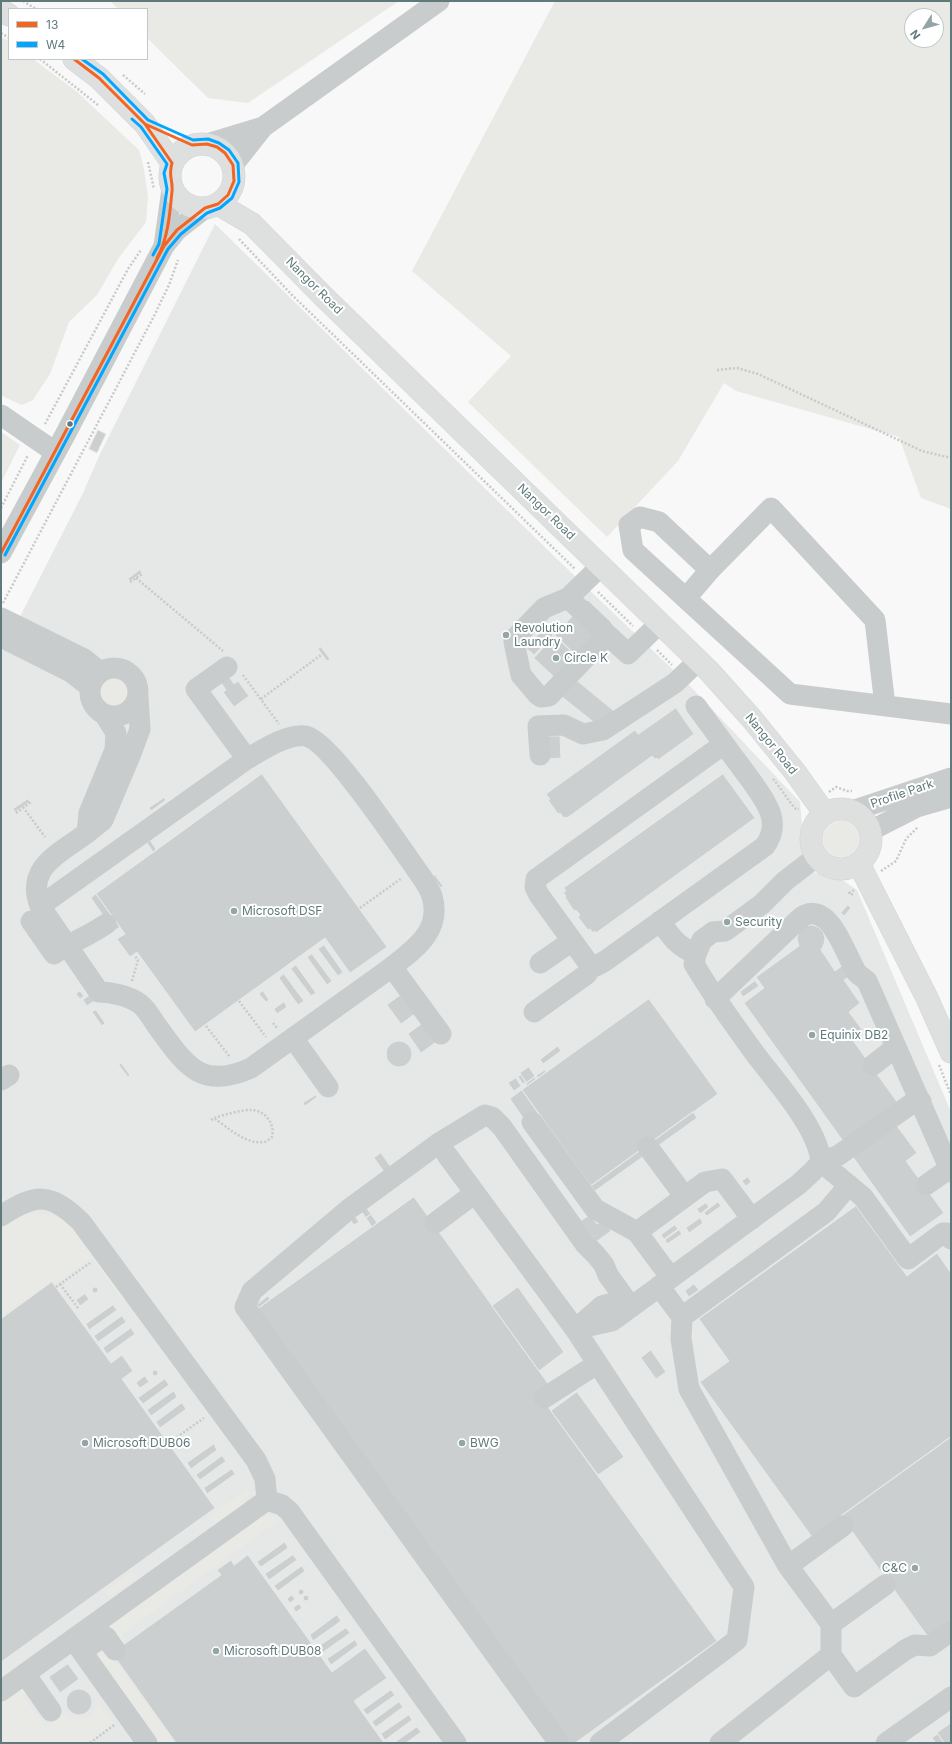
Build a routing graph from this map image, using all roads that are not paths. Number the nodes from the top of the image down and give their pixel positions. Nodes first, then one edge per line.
1 (439, 1) edge
2 (75, 60) edge
3 (145, 124) junction
4 (264, 127) junction
5 (200, 144) junction
6 (172, 163) junction
7 (233, 173) junction
8 (163, 189) junction
9 (212, 206) junction
10 (245, 230) junction
11 (162, 248) junction
12 (1, 415) edge
13 (56, 452) junction
14 (1, 553) edge
15 (710, 570) junction
16 (594, 573) junction
17 (568, 598) junction
18 (686, 598) junction
19 (1, 618) edge
20 (660, 623) junction
21 (607, 636) junction
22 (1, 638) edge
23 (698, 661) junction
24 (227, 667) dead end
25 (95, 680) junction
26 (138, 698) junction
27 (696, 706) dead end
28 (885, 706) junction
29 (951, 714) edge
30 (105, 715) junction
31 (724, 744) junction
32 (540, 755) dead end
33 (247, 759) junction
34 (951, 778) edge
35 (951, 797) edge
36 (852, 812) junction
37 (825, 814) junction
38 (870, 831) junction
39 (87, 833) junction
40 (816, 856) junction
41 (858, 864) junction
42 (36, 914) junction
43 (103, 919) dead end
44 (660, 921) junction
45 (572, 941) junction
46 (67, 945) junction
47 (696, 954) junction
48 (540, 963) dead end
49 (392, 966) junction
50 (592, 966) junction
51 (715, 999) junction
52 (534, 1012) dead end
53 (441, 1034) dead end
54 (293, 1038) junction
55 (896, 1047) junction
56 (951, 1052) edge
57 (873, 1065) dead end
58 (328, 1087) dead end
59 (921, 1101) junction
60 (532, 1122) dead end
61 (648, 1147) dead end
62 (447, 1155) dead end
63 (821, 1162) junction
64 (950, 1170) edge
65 (849, 1185) junction
66 (926, 1185) dead end
67 (475, 1193) junction
68 (685, 1197) junction
69 (1, 1216) edge
70 (752, 1219) junction
71 (435, 1223) dead end
72 (637, 1232) junction
73 (951, 1239) edge
74 (665, 1282) junction
75 (627, 1301) junction
76 (682, 1317) junction
77 (575, 1329) junction
78 (597, 1364) junction
79 (544, 1398) dead end
80 (267, 1500) junction
81 (844, 1526) dead end
82 (788, 1566) junction
83 (885, 1585) dead end
84 (831, 1624) junction
85 (951, 1631) edge
86 (77, 1645) junction
87 (115, 1650) dead end
88 (831, 1655) junction
89 (25, 1674) junction
90 (1, 1691) edge
91 (951, 1697) edge
92 (51, 1712) dead end
93 (147, 1743) edge
94 (456, 1743) edge
95 (559, 1743) edge
96 (600, 1743) edge
97 (720, 1743) edge
98 (886, 1743) edge

1 - 4 street
2 - 3 main road, Nangor Road
3 - 5 main road, Nangor Road
3 - 6 main road, Nangor Road
4 - 5 street
4 - 7 street
5 - 6 main road
5 - 7 main road, Nangor Road
6 - 8 main road
7 - 9 main road
7 - 10 main road, Nangor Road
8 - 9 main road, Nangor Road
8 - 11 street
9 - 10 main road, Nangor Road
9 - 11 street
10 - 16 main road, Nangor Road
11 - 13 street
12 - 13 street
13 - 14 street
15 - 18 street
15 - 18 street
15 - 28 street
16 - 17 street
16 - 20 main road, Nangor Road
17 - 21 street
17 - 21 street
18 - 28 street
19 - 25 street
20 - 21 street
20 - 23 main road, Nangor Road
22 - 25 street
23 - 32 street
23 - 37 main road, Nangor Road
24 - 33 street
25 - 26 street
25 - 30 street
26 - 30 street
26 - 39 street
27 - 31 street
28 - 29 street
30 - 39 street
31 - 44 street
31 - 45 street
33 - 42 street
33 - 49 street
34 - 36 street, Profile Park
35 - 38 street, Profile Park
36 - 37 main road
36 - 38 main road
37 - 40 main road
38 - 41 main road
39 - 42 street
40 - 41 main road
40 - 47 street
41 - 56 main road
42 - 46 street
43 - 46 street
44 - 47 street
44 - 50 street
45 - 48 street
45 - 50 street
46 - 54 street
47 - 51 street
49 - 53 street
49 - 54 street
50 - 52 street
51 - 55 street
51 - 63 street
54 - 58 street
55 - 57 street
55 - 59 street
59 - 63 street
59 - 64 street
60 - 72 street
61 - 68 street
62 - 67 street
63 - 65 street
63 - 70 street
64 - 66 street
65 - 73 street
65 - 76 street
67 - 71 street
67 - 77 street
68 - 70 street
68 - 72 street
69 - 80 street
70 - 74 street
72 - 74 street
74 - 75 street
74 - 76 street
75 - 77 street
75 - 95 street
76 - 82 street
77 - 78 street
78 - 79 street
78 - 96 street
80 - 86 street
80 - 94 street
81 - 82 street
82 - 84 street
83 - 84 street
84 - 88 street
85 - 88 street
86 - 87 street
86 - 89 street
86 - 93 street
88 - 97 street
89 - 90 street
89 - 92 street
91 - 98 street

